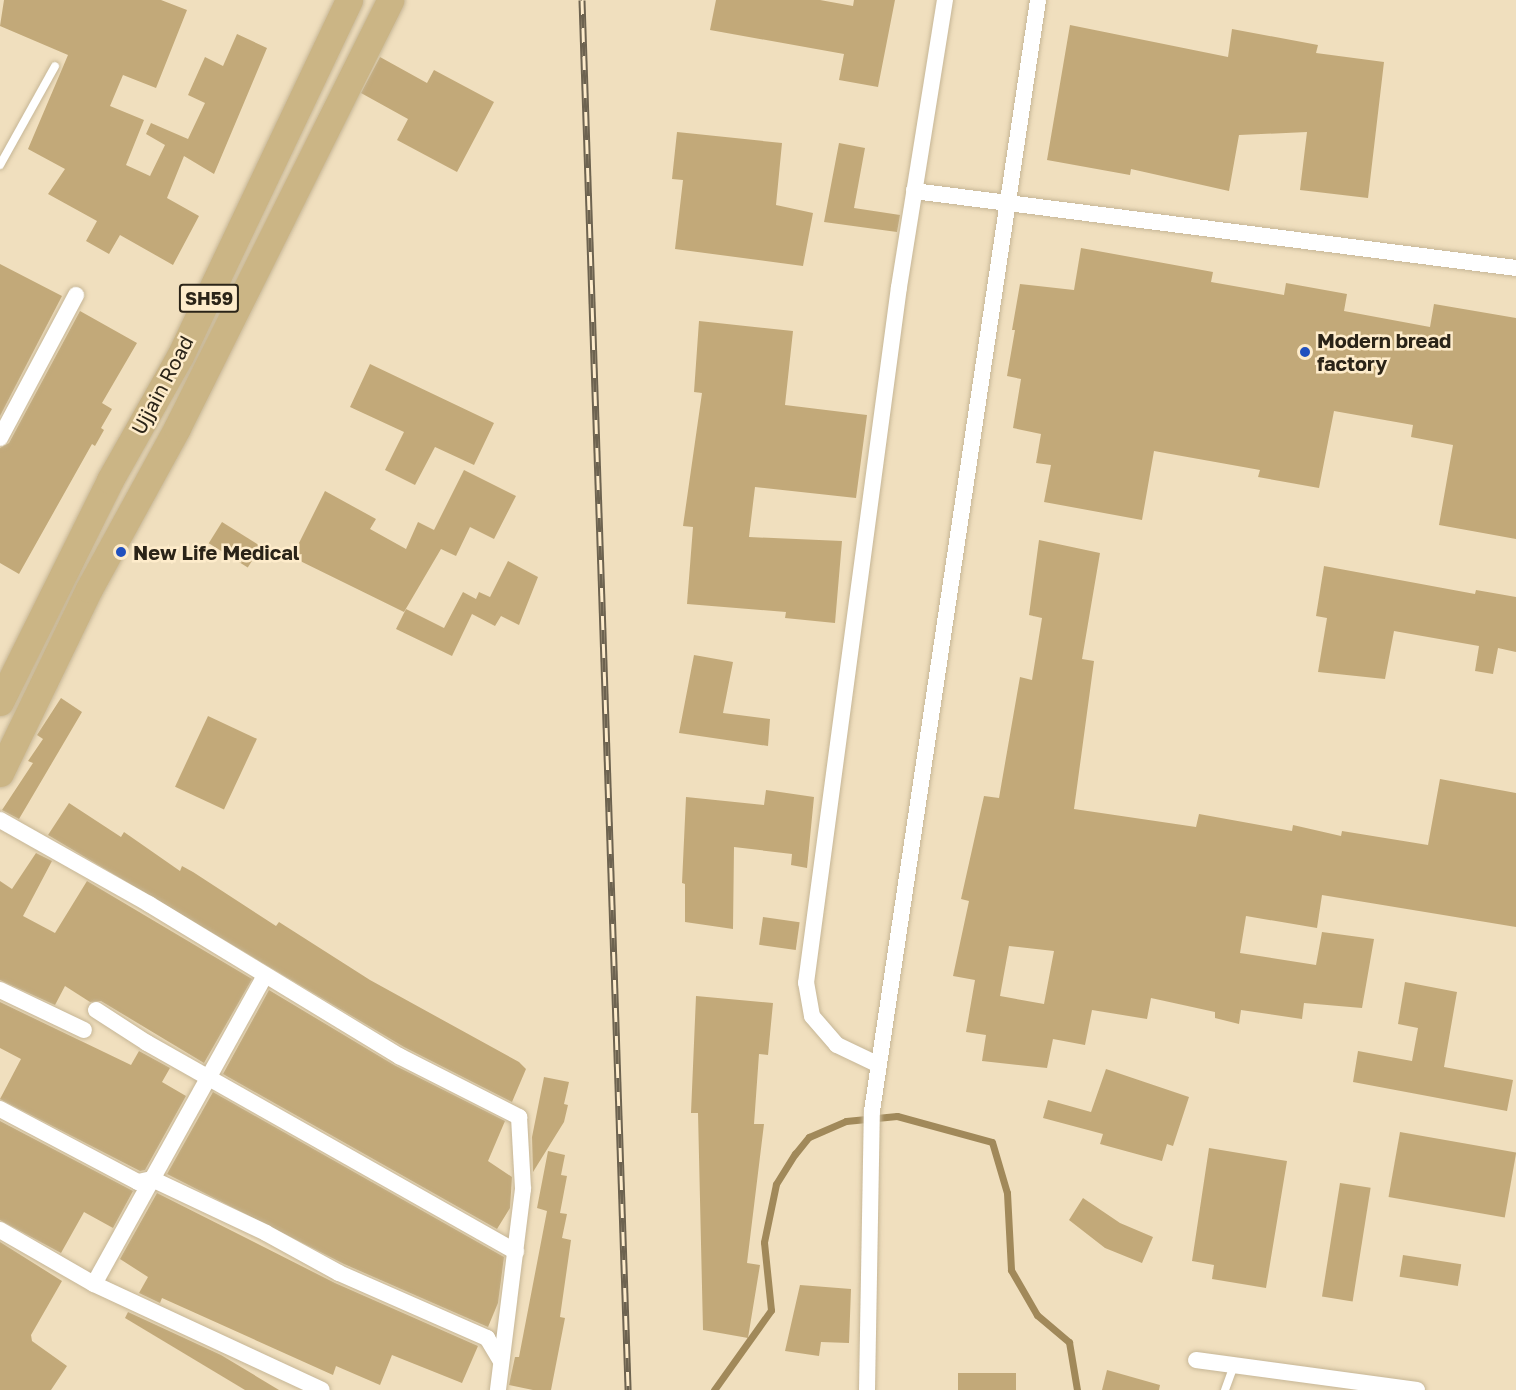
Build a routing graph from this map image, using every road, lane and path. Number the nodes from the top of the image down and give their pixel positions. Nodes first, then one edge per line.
1 (350, 0) edge
2 (390, 0) edge
3 (945, 0) edge
4 (1038, 0) edge
5 (55, 66) dead end
6 (0, 165) edge
7 (914, 190) junction
8 (1006, 204) junction
9 (1516, 268) edge
10 (76, 295) dead end
11 (0, 438) edge
12 (110, 480) junction
13 (140, 496) junction
14 (0, 702) edge
15 (0, 773) edge
16 (0, 820) edge
17 (265, 976) junction
18 (0, 990) edge
19 (96, 1010) dead end
20 (84, 1030) dead end
21 (879, 1065) junction
22 (208, 1077) junction
23 (0, 1109) edge
24 (152, 1179) junction
25 (0, 1230) edge
26 (516, 1252) junction
27 (94, 1284) junction
28 (1196, 1360) dead end
29 (501, 1361) junction
30 (1234, 1365) junction
31 (322, 1390) edge
32 (498, 1390) edge
33 (867, 1390) edge
34 (1225, 1390) edge
35 (1417, 1390) edge

1 - 12 main road, Ujjain Road / SH59
2 - 13 main road, Ujjain Road / SH59
3 - 7 street
4 - 8 street
5 - 6 lane
7 - 8 street
7 - 21 street
8 - 9 street
8 - 21 street
10 - 11 street
12 - 13 main road
12 - 14 main road, Ujjain Road / SH59
13 - 15 main road, Ujjain Road / SH59
16 - 17 street
17 - 22 street
17 - 26 street
18 - 20 street
19 - 22 street
21 - 33 street
22 - 24 street
22 - 26 street
23 - 24 street
24 - 27 street
24 - 29 street
25 - 27 street
26 - 29 street
27 - 31 street
28 - 30 street
29 - 32 street
30 - 34 lane
30 - 35 street

